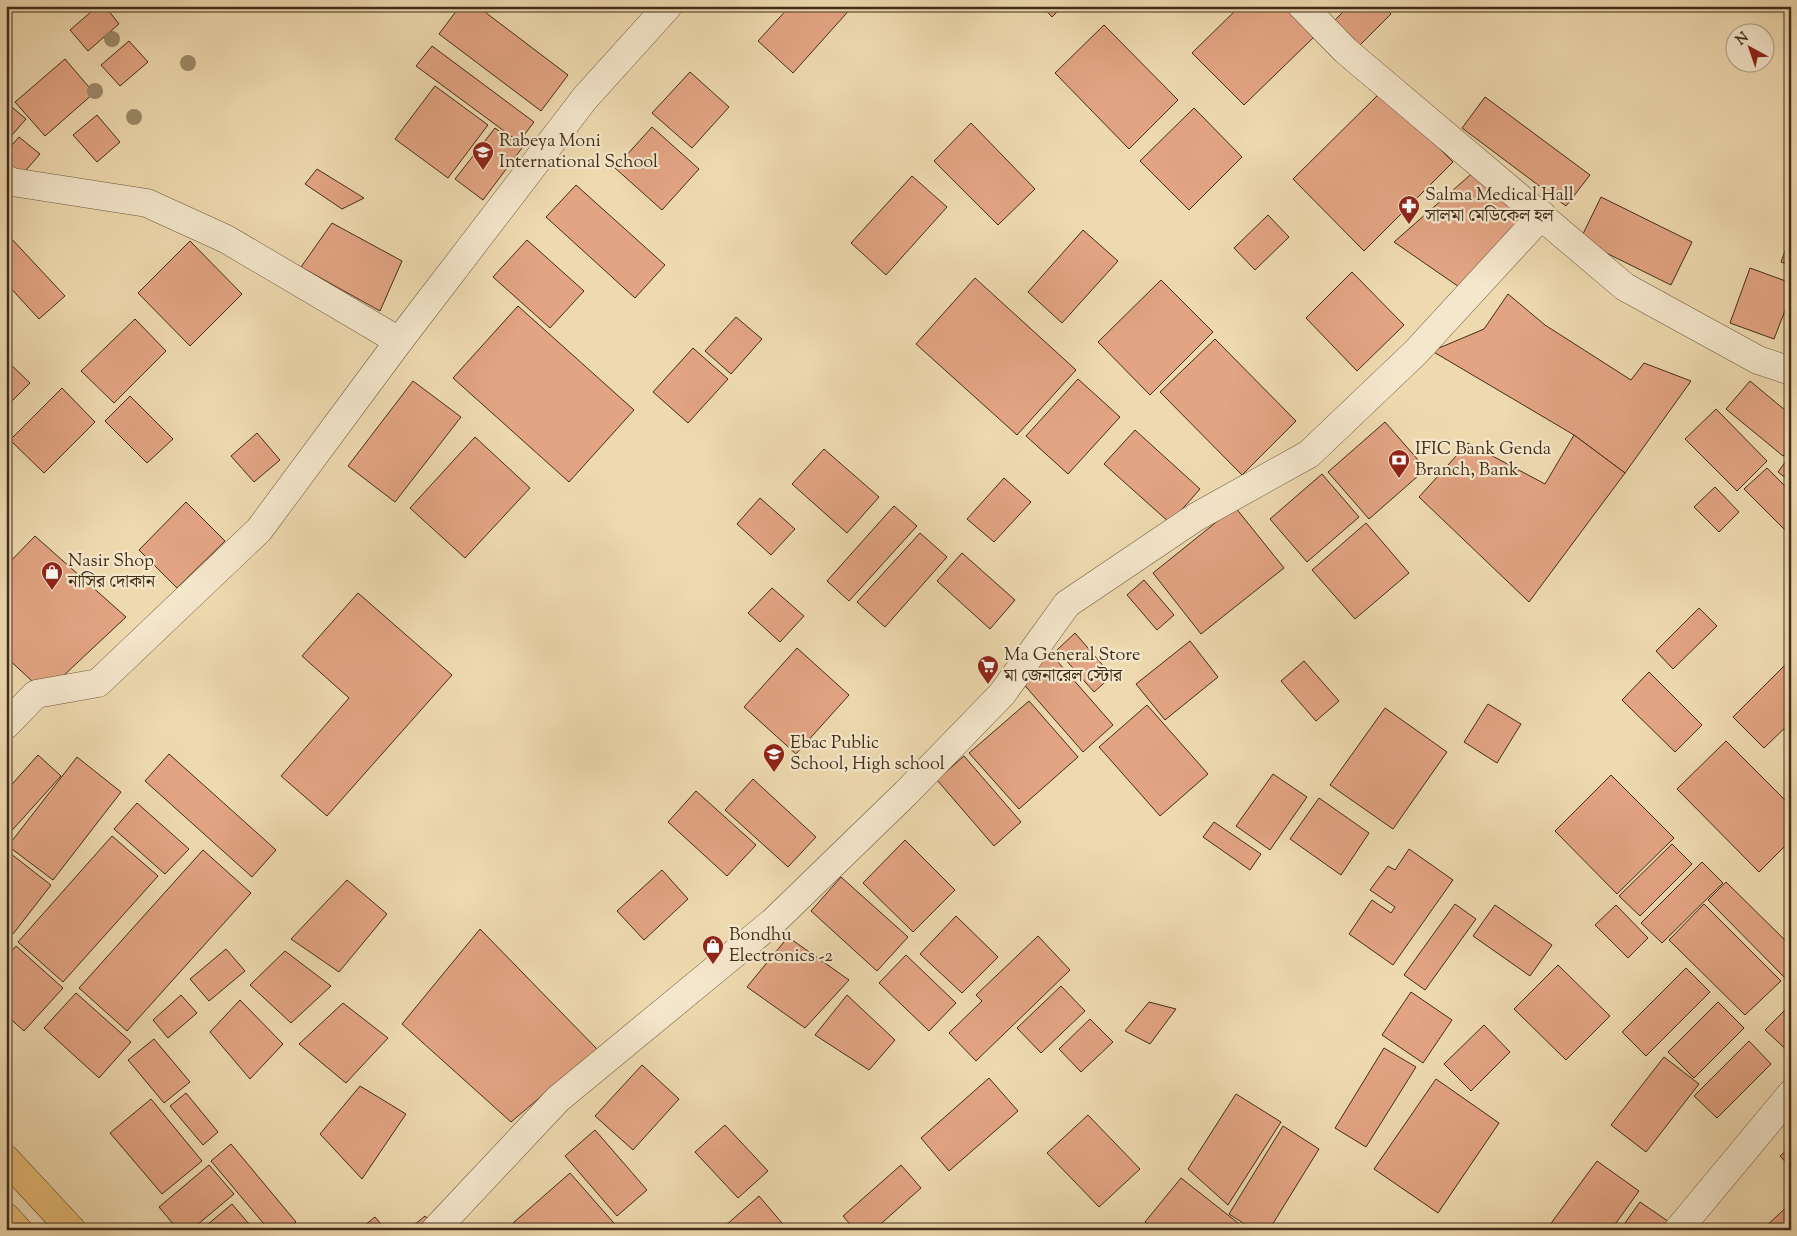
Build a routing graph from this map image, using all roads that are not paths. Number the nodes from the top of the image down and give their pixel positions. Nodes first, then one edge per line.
1 (668, 6) edge
2 (1302, 6) edge
3 (6, 179) edge
4 (1542, 215) junction
5 (399, 341) junction
6 (1791, 371) edge
7 (6, 726) edge
8 (1791, 1094) edge
9 (6, 1160) edge
10 (6, 1217) edge
11 (18, 1230) edge
12 (72, 1230) edge
13 (435, 1230) edge
14 (1678, 1230) edge

1 - 5 street
2 - 4 street
3 - 5 street
4 - 6 street
4 - 13 street
5 - 7 street
8 - 14 street
9 - 12 highway
10 - 11 highway

